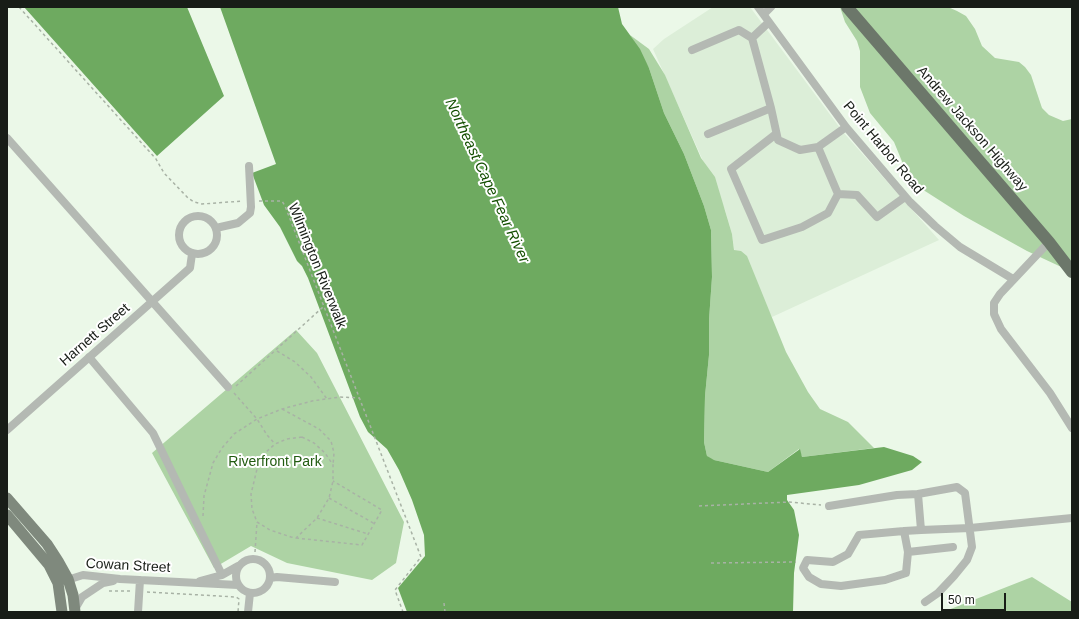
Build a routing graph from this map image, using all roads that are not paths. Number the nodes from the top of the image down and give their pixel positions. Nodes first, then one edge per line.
1 (758, 7) edge
2 (771, 7) edge
3 (847, 7) edge
4 (764, 14) junction
5 (769, 22) junction
6 (752, 38) junction
7 (692, 50) dead end
8 (771, 108) junction
9 (846, 127) junction
10 (708, 134) dead end
11 (776, 134) junction
12 (7, 138) edge
13 (818, 148) junction
14 (249, 166) dead end
15 (838, 194) junction
16 (905, 197) junction
17 (216, 228) junction
18 (1049, 242) junction
19 (192, 254) junction
20 (1072, 272) edge
21 (1013, 280) junction
22 (152, 302) junction
23 (89, 357) junction
24 (228, 387) dead end
25 (1072, 428) edge
26 (7, 430) edge
27 (918, 494) junction
28 (7, 498) edge
29 (829, 506) road end
30 (7, 515) edge
31 (1072, 518) edge
32 (970, 528) junction
33 (921, 530) junction
34 (904, 531) junction
35 (953, 547) dead end
36 (908, 552) junction
37 (238, 566) junction
38 (222, 575) junction
39 (270, 578) junction
40 (120, 579) junction
41 (140, 580) junction
42 (63, 581) junction
43 (198, 582) junction
44 (335, 582) dead end
45 (238, 585) junction
46 (250, 593) junction
47 (925, 602) dead end
48 (75, 610) edge
49 (62, 612) edge
50 (138, 612) edge
51 (248, 612) edge

1 - 4 street, Point Harbor Road
2 - 4 street
3 - 18 highway, Andrew Jackson Highway
4 - 5 street, Point Harbor Road
5 - 6 street
5 - 9 street, Point Harbor Road
6 - 7 street
6 - 8 street
8 - 10 street
8 - 11 street
9 - 13 street
9 - 16 street, Point Harbor Road
11 - 13 street
11 - 15 street
12 - 22 street
13 - 15 street
14 - 17 street
15 - 16 street
16 - 21 street, Point Harbor Road
17 - 19 street
17 - 19 street
18 - 20 highway, Andrew Jackson Highway
18 - 21 street
19 - 22 street, Harnett Street
21 - 25 street
22 - 23 street, Harnett Street
22 - 24 street
23 - 26 street, Harnett Street
23 - 38 street
27 - 29 street
27 - 32 street
27 - 33 street
28 - 42 main road
30 - 42 main road
31 - 32 street
32 - 33 street
32 - 47 street
33 - 34 street
34 - 36 street
34 - 36 street
35 - 36 street
37 - 38 street, Cowan Street
37 - 39 street
37 - 45 street
38 - 43 street, Cowan Street
39 - 44 street
39 - 46 street
40 - 41 street, Cowan Street
40 - 42 street, Cowan Street
40 - 48 street
41 - 43 street, Cowan Street
41 - 50 street
42 - 48 main road
42 - 49 main road
43 - 45 street, Cowan Street
45 - 46 street
46 - 51 street

